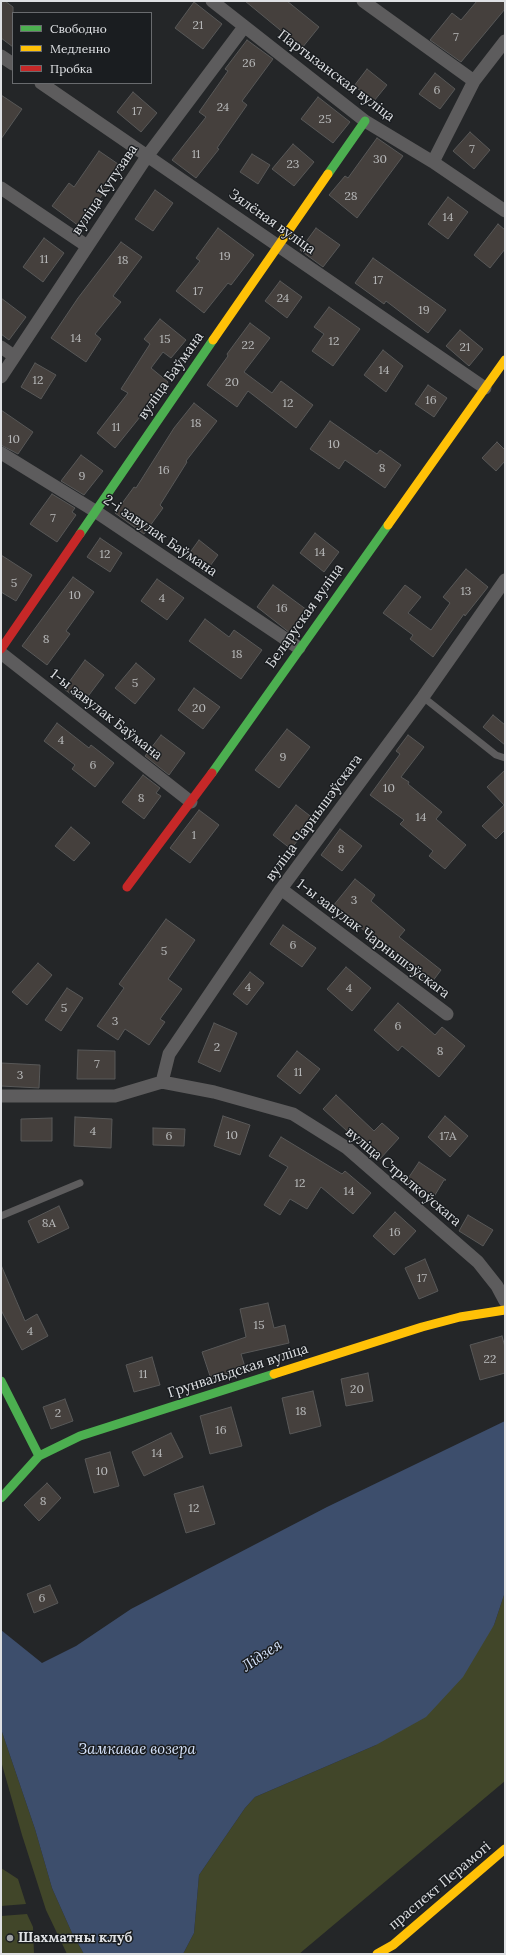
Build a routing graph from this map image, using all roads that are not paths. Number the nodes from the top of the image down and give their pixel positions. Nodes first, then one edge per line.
1 (212, 1) edge
2 (363, 1) edge
3 (244, 26) junction
4 (505, 41) edge
5 (1, 56) edge
6 (12, 63) edge
7 (474, 81) junction
8 (42, 84) edge
9 (366, 121) junction
10 (148, 155) junction
11 (433, 162) junction
12 (1, 188) edge
13 (505, 211) edge
14 (87, 246) junction
15 (277, 246) junction
16 (1, 347) edge
17 (14, 356) junction
18 (505, 360) edge
19 (1, 377) edge
20 (485, 388) junction
21 (1, 453) edge
22 (95, 511) junction
23 (505, 580) edge
24 (299, 648) junction
25 (1, 649) edge
26 (1, 653) edge
27 (423, 696) junction
28 (505, 758) edge
29 (191, 802) junction
30 (127, 886) dead end
31 (281, 890) junction
32 (447, 1014) dead end
33 (162, 1082) junction
34 (1, 1096) edge
35 (80, 1183) dead end
36 (1, 1216) edge
37 (505, 1301) edge
38 (505, 1310) edge
39 (1, 1381) edge
40 (39, 1456) junction
41 (1, 1498) edge
42 (505, 1849) edge
43 (393, 1945) junction
44 (377, 1954) edge
45 (386, 1954) edge

1 - 3 street, Партызанская вуліца
2 - 7 street
3 - 9 street, Партызанская вуліца
3 - 10 street, вуліца Кутузава
4 - 7 street
5 - 6 street
7 - 11 street
8 - 10 street, Зялёная вуліца
9 - 11 street, Партызанская вуліца
9 - 15 street, вуліца Баўмана
10 - 14 street, вуліца Кутузава
10 - 15 street, Зялёная вуліца
11 - 13 street, Партызанская вуліца
12 - 14 street
14 - 17 street, вуліца Кутузава
15 - 20 street, Зялёная вуліца
15 - 22 street, вуліца Баўмана
16 - 17 street
17 - 19 street, вуліца Кутузава
18 - 20 street, Беларуская вуліца
20 - 24 street, Беларуская вуліца
21 - 22 street, 2-і завулак Баўмана
22 - 24 street, 2-і завулак Баўмана
22 - 25 street, вуліца Баўмана
23 - 27 street, вуліца Чарнышэўскага
24 - 29 street, Беларуская вуліца
26 - 29 street, 1-ы завулак Баўмана
27 - 28 lane
27 - 31 street, вуліца Чарнышэўскага
29 - 30 street, Беларуская вуліца
31 - 32 street, 1-ы завулак Чарнышэўскага
31 - 33 street, вуліца Чарнышэўскага
33 - 34 street, вуліца Стралкоўскага
33 - 37 street, вуліца Стралкоўскага
35 - 36 lane
38 - 40 street, Грунвальдская вуліца
39 - 40 street
40 - 41 street, Грунвальдская вуліца
42 - 43 street, праспект Перамогі
43 - 44 street, праспект Перамогі
43 - 45 street, праспект Перамогі

